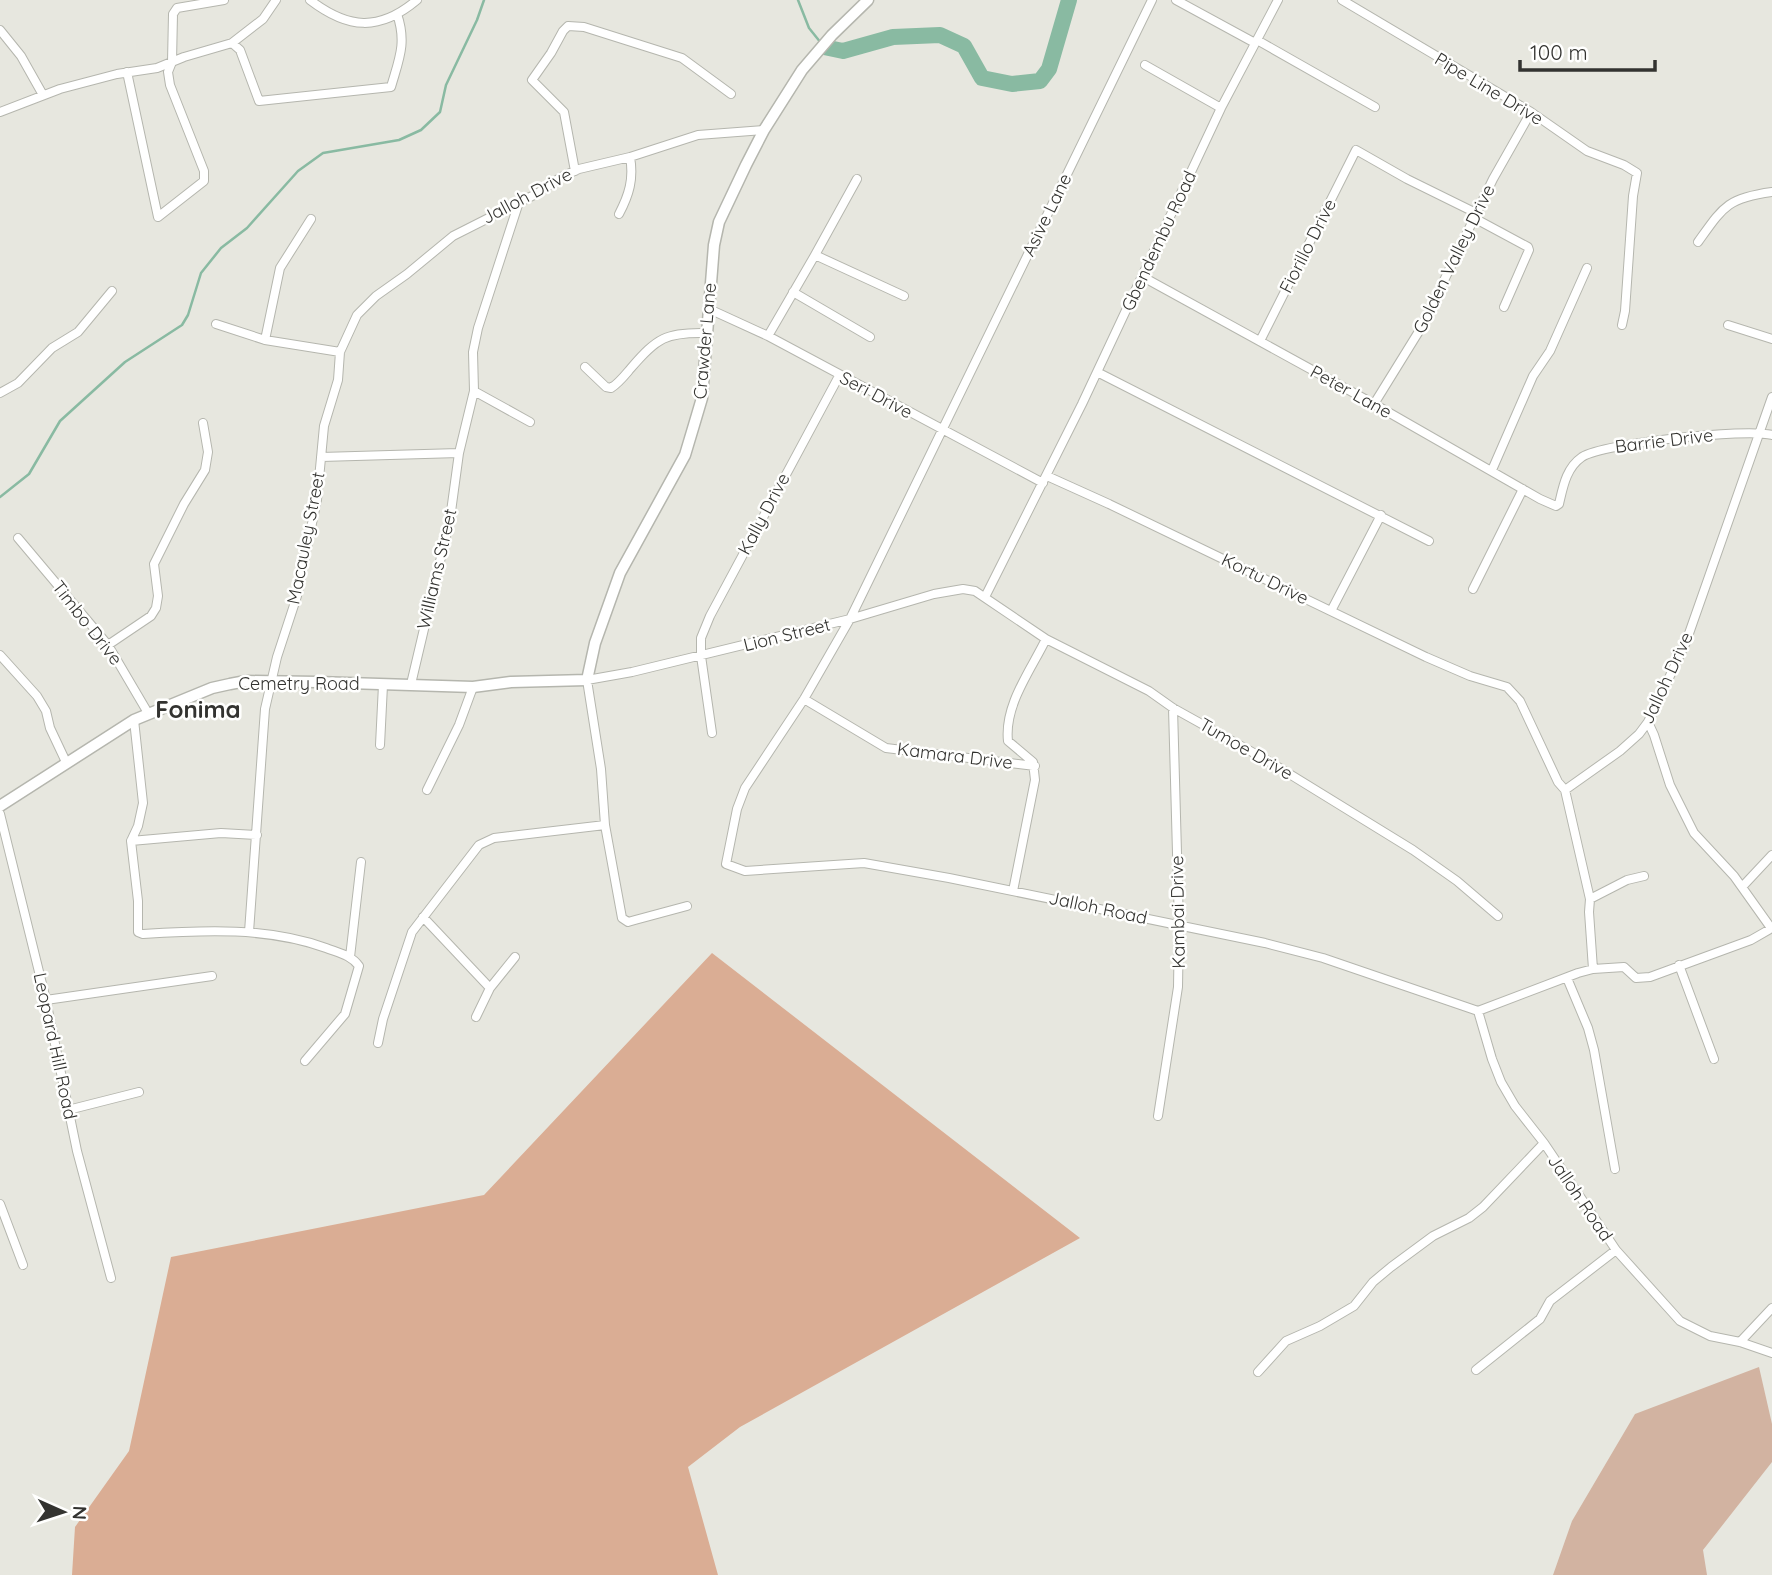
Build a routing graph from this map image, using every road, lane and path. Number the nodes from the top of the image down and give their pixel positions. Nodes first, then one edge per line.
1 (224, 0) edge
2 (276, 0) edge
3 (310, 0) edge
4 (417, 0) edge
5 (868, 0) edge
6 (1152, 0) edge
7 (1177, 0) edge
8 (1278, 0) edge
9 (1342, 0) edge
10 (397, 14) junction
11 (0, 30) edge
12 (1256, 42) junction
13 (232, 43) junction
14 (172, 62) junction
15 (1145, 65) dead end
16 (127, 72) junction
17 (731, 94) dead end
18 (43, 95) junction
19 (1375, 107) dead end
20 (1222, 108) junction
21 (0, 112) edge
22 (1531, 112) junction
23 (764, 130) junction
24 (630, 157) junction
25 (575, 171) junction
26 (857, 179) dead end
27 (1772, 192) edge
28 (519, 202) junction
29 (619, 214) dead end
30 (1475, 216) junction
31 (311, 219) dead end
32 (1698, 242) dead end
33 (815, 255) junction
34 (1587, 268) dead end
35 (1143, 277) junction
36 (113, 291) dead end
37 (793, 292) junction
38 (904, 296) dead end
39 (1504, 307) dead end
40 (709, 309) junction
41 (216, 324) dead end
42 (1622, 325) dead end
43 (1728, 325) dead end
44 (706, 333) junction
45 (768, 336) junction
46 (870, 337) dead end
47 (1772, 339) edge
48 (265, 340) junction
49 (1260, 341) junction
50 (340, 352) junction
51 (585, 368) dead end
52 (1097, 372) junction
53 (839, 376) junction
54 (474, 391) junction
55 (0, 393) edge
56 (1772, 397) edge
57 (1374, 404) junction
58 (530, 422) dead end
59 (203, 423) dead end
60 (941, 429) junction
61 (1760, 431) junction
62 (1772, 435) edge
63 (459, 453) junction
64 (321, 457) junction
65 (1492, 470) junction
66 (1045, 480) junction
67 (1523, 489) junction
68 (1559, 504) joint
69 (1381, 514) junction
70 (18, 538) dead end
71 (1430, 541) dead end
72 (1473, 589) dead end
73 (985, 597) junction
74 (1331, 611) junction
75 (850, 620) junction
76 (1046, 639) junction
77 (108, 645) junction
78 (0, 655) edge
79 (701, 656) junction
80 (587, 680) junction
81 (271, 682) junction
82 (411, 684) junction
83 (383, 685) junction
84 (473, 687) junction
85 (804, 699) junction
86 (1173, 708) junction
87 (148, 713) junction
88 (134, 720) junction
89 (1648, 722) junction
90 (712, 733) dead end
91 (380, 745) dead end
92 (66, 762) junction
93 (1035, 766) junction
94 (427, 790) dead end
95 (1565, 790) junction
96 (0, 806) edge
97 (0, 814) edge
98 (605, 825) junction
99 (257, 835) junction
100 (131, 841) junction
101 (1772, 855) edge
102 (361, 862) dead end
103 (1644, 876) dead end
104 (1742, 887) junction
105 (1013, 891) junction
106 (1590, 899) junction
107 (687, 906) dead end
108 (1498, 916) dead end
109 (423, 917) junction
110 (1179, 925) junction
111 (1772, 928) edge
112 (249, 932) junction
113 (350, 957) junction
114 (515, 957) dead end
115 (1679, 965) junction
116 (1593, 969) junction
117 (212, 976) dead end
118 (1567, 978) junction
119 (490, 988) junction
120 (46, 1000) junction
121 (1478, 1011) junction
122 (476, 1017) dead end
123 (378, 1043) dead end
124 (1714, 1059) dead end
125 (305, 1061) dead end
126 (139, 1091) dead end
127 (68, 1110) junction
128 (1158, 1116) dead end
129 (1544, 1143) junction
130 (1615, 1169) dead end
131 (0, 1204) edge
132 (1616, 1250) junction
133 (23, 1265) dead end
134 (111, 1278) dead end
135 (1772, 1308) edge
136 (1740, 1342) junction
137 (1772, 1353) edge
138 (1476, 1370) dead end
139 (1258, 1372) dead end

1 - 14 street
2 - 13 street
3 - 10 street
4 - 10 street
5 - 23 street, Crawder Lane
6 - 60 street, Asive Lane
7 - 12 street
8 - 12 street, Gbendembu Road
9 - 22 street, Pipe Line Drive
10 - 13 street
11 - 18 street
12 - 19 street
12 - 20 street, Gbendembu Road
13 - 14 street
14 - 16 street
14 - 16 street
15 - 20 street
16 - 18 street
17 - 25 street
18 - 21 street
20 - 35 street, Gbendembu Road
22 - 30 street, Golden Valley Drive
22 - 42 street, Pipe Line Drive
23 - 24 street, Jalloh Drive
23 - 40 street, Crawder Lane
24 - 25 street, Jalloh Drive
24 - 29 street
25 - 28 street, Jalloh Drive
26 - 33 street
27 - 32 street
28 - 50 street, Jalloh Drive
28 - 54 street, Williams Street
30 - 39 street
30 - 49 street, Fiorillo Drive
30 - 57 street, Golden Valley Drive
31 - 48 street
33 - 37 street
33 - 38 street
34 - 65 street
35 - 49 street, Peter Lane
35 - 52 street, Gbendembu Road
36 - 55 street
37 - 45 street
37 - 46 street
40 - 44 street, Crawder Lane
40 - 45 street, Seri Drive
41 - 48 street
43 - 47 street
44 - 51 street
44 - 80 street, Crawder Lane
45 - 53 street, Seri Drive
48 - 50 street
49 - 57 street, Peter Lane
50 - 64 street, Macauley Street
52 - 66 street, Gbendembu Road
52 - 69 street
53 - 60 street, Seri Drive
53 - 79 street, Kally Drive
54 - 58 street
54 - 63 street, Williams Street
56 - 61 street, Jalloh Drive
57 - 65 street, Peter Lane
59 - 77 street
60 - 66 street, Seri Drive
60 - 75 street, Jalloh Road
61 - 62 street
61 - 68 street, Barrie Drive
61 - 89 street, Jalloh Drive
63 - 64 street
63 - 82 street, Williams Street
64 - 81 street, Macauley Street
65 - 67 street, Peter Lane
66 - 73 street, Gbendembu Road
66 - 74 street, Kortu Drive
67 - 68 street, Peter Lane
67 - 72 street
69 - 71 street
69 - 74 street
70 - 77 street, Timbo Drive
73 - 75 street, Lion Street
73 - 76 street, Tumoe Drive
74 - 95 street, Kortu Drive
75 - 79 street, Lion Street
75 - 85 street, Jalloh Road
76 - 86 street, Tumoe Drive
76 - 93 street
77 - 87 street, Timbo Drive
78 - 92 street
79 - 80 street, Lion Street
79 - 90 street, Kally Drive
80 - 84 street, Cemetry Road
80 - 98 street
81 - 83 street, Cemetry Road
81 - 87 street, Cemetry Road
81 - 99 street, Macauley Street
82 - 83 street, Cemetry Road
82 - 84 street, Cemetry Road
83 - 91 street
84 - 94 street
85 - 93 street, Kamara Drive
85 - 105 street, Jalloh Road
86 - 108 street, Tumoe Drive
86 - 110 street, Kambai Drive
87 - 88 street, Cemetry Road
88 - 92 street, Cemetry Road
88 - 100 street
89 - 95 street, Jalloh Drive
89 - 104 street
92 - 96 street, Cemetry Road
93 - 105 street
95 - 106 street
97 - 120 street, Leopard Hill Road
98 - 107 street
98 - 109 street
99 - 100 street
99 - 112 street, Macauley Street
100 - 112 street
101 - 104 street
102 - 113 street
103 - 106 street
104 - 111 street
105 - 110 street, Jalloh Road
106 - 116 street
109 - 119 street
109 - 123 street
110 - 121 street, Jalloh Road
110 - 128 street, Kambai Drive
111 - 115 street
112 - 113 street
113 - 125 street
114 - 119 street
115 - 116 street
115 - 124 street
116 - 118 street
117 - 120 street
118 - 121 street
118 - 130 street
119 - 122 street
120 - 127 street, Leopard Hill Road
121 - 129 street, Jalloh Road
126 - 127 street
127 - 134 street, Leopard Hill Road
129 - 132 street, Jalloh Road
129 - 139 street
131 - 133 street
132 - 136 street, Jalloh Road
132 - 138 street
135 - 136 street
136 - 137 street, Jalloh Road

